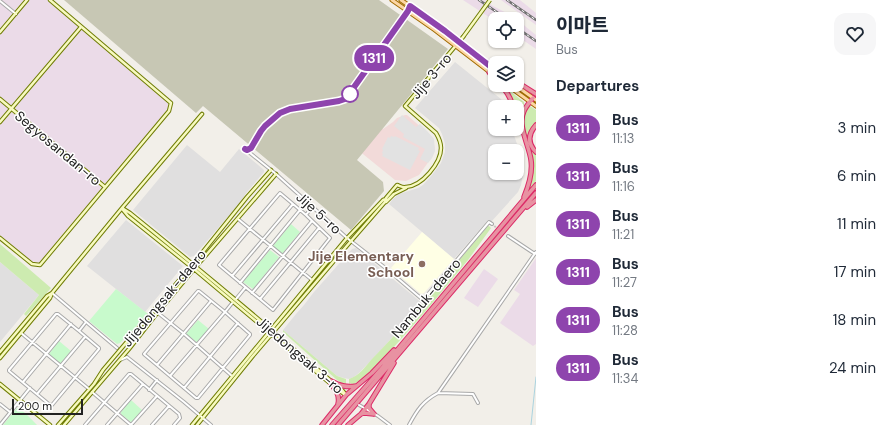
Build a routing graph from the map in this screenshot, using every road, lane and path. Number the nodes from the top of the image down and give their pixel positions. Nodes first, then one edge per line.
1 (27, 0) edge
2 (50, 0) edge
3 (392, 0) edge
4 (401, 0) edge
5 (490, 0) edge
6 (0, 2) edge
7 (410, 6) junction
8 (408, 11) junction
9 (16, 14) junction
10 (81, 27) junction
11 (0, 32) edge
12 (459, 42) junction
13 (456, 46) junction
14 (488, 65) edge
15 (488, 70) edge
16 (524, 88) edge
17 (524, 91) edge
18 (516, 92) edge
19 (347, 97) dead end
20 (535, 98) edge
21 (0, 99) edge
22 (530, 102) junction
23 (536, 106) edge
24 (11, 109) junction
25 (202, 114) dead end
26 (0, 122) edge
27 (536, 124) edge
28 (524, 135) edge
29 (526, 140) junction
30 (245, 149) dead end
31 (536, 152) edge
32 (270, 170) junction
33 (276, 174) junction
34 (536, 185) edge
35 (408, 187) junction
36 (106, 188) junction
37 (536, 193) edge
38 (386, 198) junction
39 (536, 200) edge
40 (385, 202) junction
41 (522, 202) junction
42 (293, 204) junction
43 (312, 207) junction
44 (122, 208) junction
45 (300, 210) junction
46 (521, 211) junction
47 (306, 215) junction
48 (238, 219) junction
49 (312, 221) junction
50 (492, 224) dead end
51 (319, 228) junction
52 (250, 229) junction
53 (508, 236) dead end
54 (0, 238) edge
55 (347, 238) junction
56 (262, 240) junction
57 (351, 241) junction
58 (270, 246) junction
59 (535, 253) edge
60 (282, 256) junction
61 (290, 263) junction
62 (192, 265) junction
63 (195, 268) junction
64 (302, 273) junction
65 (232, 276) junction
66 (312, 280) junction
67 (240, 283) junction
68 (246, 288) junction
69 (52, 293) junction
70 (252, 293) junction
71 (260, 299) junction
72 (235, 300) junction
73 (211, 301) junction
74 (225, 312) junction
75 (158, 313) junction
76 (86, 322) junction
77 (170, 323) junction
78 (238, 323) junction
79 (71, 324) junction
80 (423, 324) junction
81 (79, 331) junction
82 (270, 331) junction
83 (275, 332) junction
84 (20, 333) junction
85 (183, 334) junction
86 (272, 335) junction
87 (85, 337) junction
88 (408, 337) junction
89 (32, 342) junction
90 (197, 345) junction
91 (124, 346) junction
92 (117, 348) junction
93 (129, 349) junction
94 (0, 352) edge
95 (46, 354) junction
96 (116, 355) junction
97 (127, 356) junction
98 (210, 356) junction
99 (0, 358) edge
100 (119, 361) junction
101 (157, 365) junction
102 (61, 366) junction
103 (223, 367) junction
104 (170, 376) junction
105 (232, 376) junction
106 (75, 378) junction
107 (157, 380) junction
108 (22, 382) junction
109 (331, 382) junction
110 (0, 384) edge
111 (143, 384) junction
112 (358, 385) junction
113 (30, 388) junction
114 (184, 388) junction
115 (89, 390) junction
116 (149, 390) junction
117 (92, 392) junction
118 (438, 393) junction
119 (37, 394) junction
120 (157, 396) junction
121 (347, 396) junction
122 (20, 400) junction
123 (104, 403) junction
124 (478, 403) dead end
125 (0, 404) edge
126 (369, 404) junction
127 (359, 405) dead end
128 (169, 406) junction
129 (337, 406) junction
130 (365, 409) junction
131 (10, 412) junction
132 (117, 414) junction
133 (361, 414) junction
134 (374, 414) junction
135 (201, 417) junction
136 (0, 425) edge
137 (50, 425) edge
138 (58, 425) edge
139 (64, 425) edge
140 (86, 425) edge
141 (107, 425) edge
142 (131, 425) edge
143 (152, 425) edge
144 (174, 425) edge
145 (192, 425) edge
146 (197, 425) edge
147 (211, 425) edge
148 (322, 425) edge
149 (332, 425) edge
150 (338, 425) edge
151 (348, 425) edge
152 (390, 425) edge
153 (409, 425) edge

1 - 9 street
2 - 10 street
3 - 8 main road
4 - 7 main road
5 - 12 street, Jije 3-ro, bridge
6 - 9 street
7 - 8 street
7 - 12 main road
8 - 13 main road
8 - 19 street
9 - 11 street
10 - 24 street, Segyosandan-ro
10 - 36 street
12 - 13 street, Jije 3-ro
12 - 14 main road
13 - 15 main road
13 - 35 street, Jije 3-ro
16 - 20 highway
17 - 20 main road
18 - 22 main road
20 - 22 highway
21 - 24 street, Segyosandan-ro
22 - 23 main road
22 - 29 highway
24 - 26 street, Segyosandan-ro
24 - 36 street, Segyosandan-ro
25 - 44 street
27 - 31 highway
28 - 29 highway
29 - 41 highway
30 - 32 street, Jije 5-ro
32 - 33 street, Jije 5-ro
32 - 62 street, Jijedongsak-daero
33 - 43 street, Jije 5-ro
33 - 48 street
34 - 41 highway, Nambuk-daero
35 - 38 street
35 - 40 street
36 - 54 street
37 - 46 highway, Nambuk-daero
38 - 40 street
38 - 55 street
39 - 46 highway
40 - 57 street
41 - 88 highway, Nambuk-daero
42 - 45 street
42 - 52 street
42 - 56 street
43 - 47 street
43 - 55 street, Jije 5-ro
44 - 62 street, Jijedongsak 3-ro
44 - 69 street
45 - 47 street
45 - 58 street
46 - 80 highway, Nambuk-daero
47 - 49 street
48 - 52 street
48 - 63 street
49 - 51 street
49 - 60 street
50 - 57 street, Jije 5-ro
51 - 61 street
51 - 64 street
52 - 56 street
52 - 65 street
53 - 59 street
55 - 57 street, Jije 5-ro
55 - 66 street
56 - 58 street
56 - 65 street
57 - 83 street
58 - 60 street
58 - 67 street
59 - 118 street
60 - 61 street
60 - 70 street
61 - 64 street
61 - 71 street
62 - 63 street, Jijedongsak 3-ro
62 - 91 street, Jijedongsak-daero
63 - 72 street, Jijedongsak 3-ro
63 - 75 street
64 - 66 street
64 - 71 street
65 - 67 street
66 - 82 street
67 - 68 street
68 - 70 street
68 - 72 street
69 - 76 street
69 - 84 street
69 - 94 street
70 - 71 street
72 - 74 street
72 - 82 street, Jijedongsak 3-ro
73 - 74 street
73 - 77 street
73 - 85 street
74 - 78 street
74 - 90 street
75 - 77 street
75 - 93 street
76 - 81 street
76 - 92 street
77 - 85 street
77 - 101 street
78 - 98 street
78 - 103 street
79 - 81 street
79 - 89 street
79 - 95 street
80 - 126 highway
80 - 150 highway, Nambuk-daero
81 - 87 street
82 - 83 street, Jijedongsak 3-ro
82 - 86 street, Jijedongsak 3-ro
82 - 105 street
83 - 86 street
83 - 109 street, Jijedongsak 3-ro
84 - 89 street
84 - 99 street
85 - 90 street
85 - 101 street
86 - 109 street, Jijedongsak 3-ro
86 - 135 street
87 - 102 street
87 - 106 street
88 - 112 highway
88 - 149 highway, Nambuk-daero
89 - 95 street
89 - 108 street
90 - 98 street
90 - 104 street
91 - 92 street
91 - 96 street, Jijedongsak-daero
92 - 96 street
93 - 97 street
93 - 100 street
95 - 102 street
95 - 108 street
96 - 115 street, Jijedongsak-daero
97 - 100 street
97 - 107 street
98 - 103 street
98 - 114 street
100 - 117 street
101 - 104 street
102 - 106 street
102 - 119 street
103 - 105 street
103 - 114 street
104 - 114 street
105 - 135 street
106 - 115 street
106 - 119 street
107 - 116 street
107 - 135 street
108 - 113 street
109 - 112 highway
109 - 121 street, Jijedongsak 3-ro
109 - 129 highway
110 - 122 street
111 - 116 street
111 - 123 street
111 - 132 street
112 - 121 highway
113 - 119 street
113 - 122 street
115 - 138 street, Jijedongsak-daero
116 - 120 street
117 - 123 street
117 - 139 street
118 - 124 street
118 - 153 street
120 - 128 street
120 - 142 street
121 - 129 highway
122 - 131 street
122 - 137 street
123 - 132 street
123 - 140 street
125 - 131 street
126 - 130 highway
126 - 134 highway
127 - 130 street
128 - 143 street
128 - 144 street
129 - 148 highway
130 - 133 highway
130 - 134 street
131 - 136 street
132 - 141 street
132 - 142 street
133 - 134 highway
133 - 151 highway
134 - 152 street
135 - 145 street
135 - 146 street
135 - 147 street

